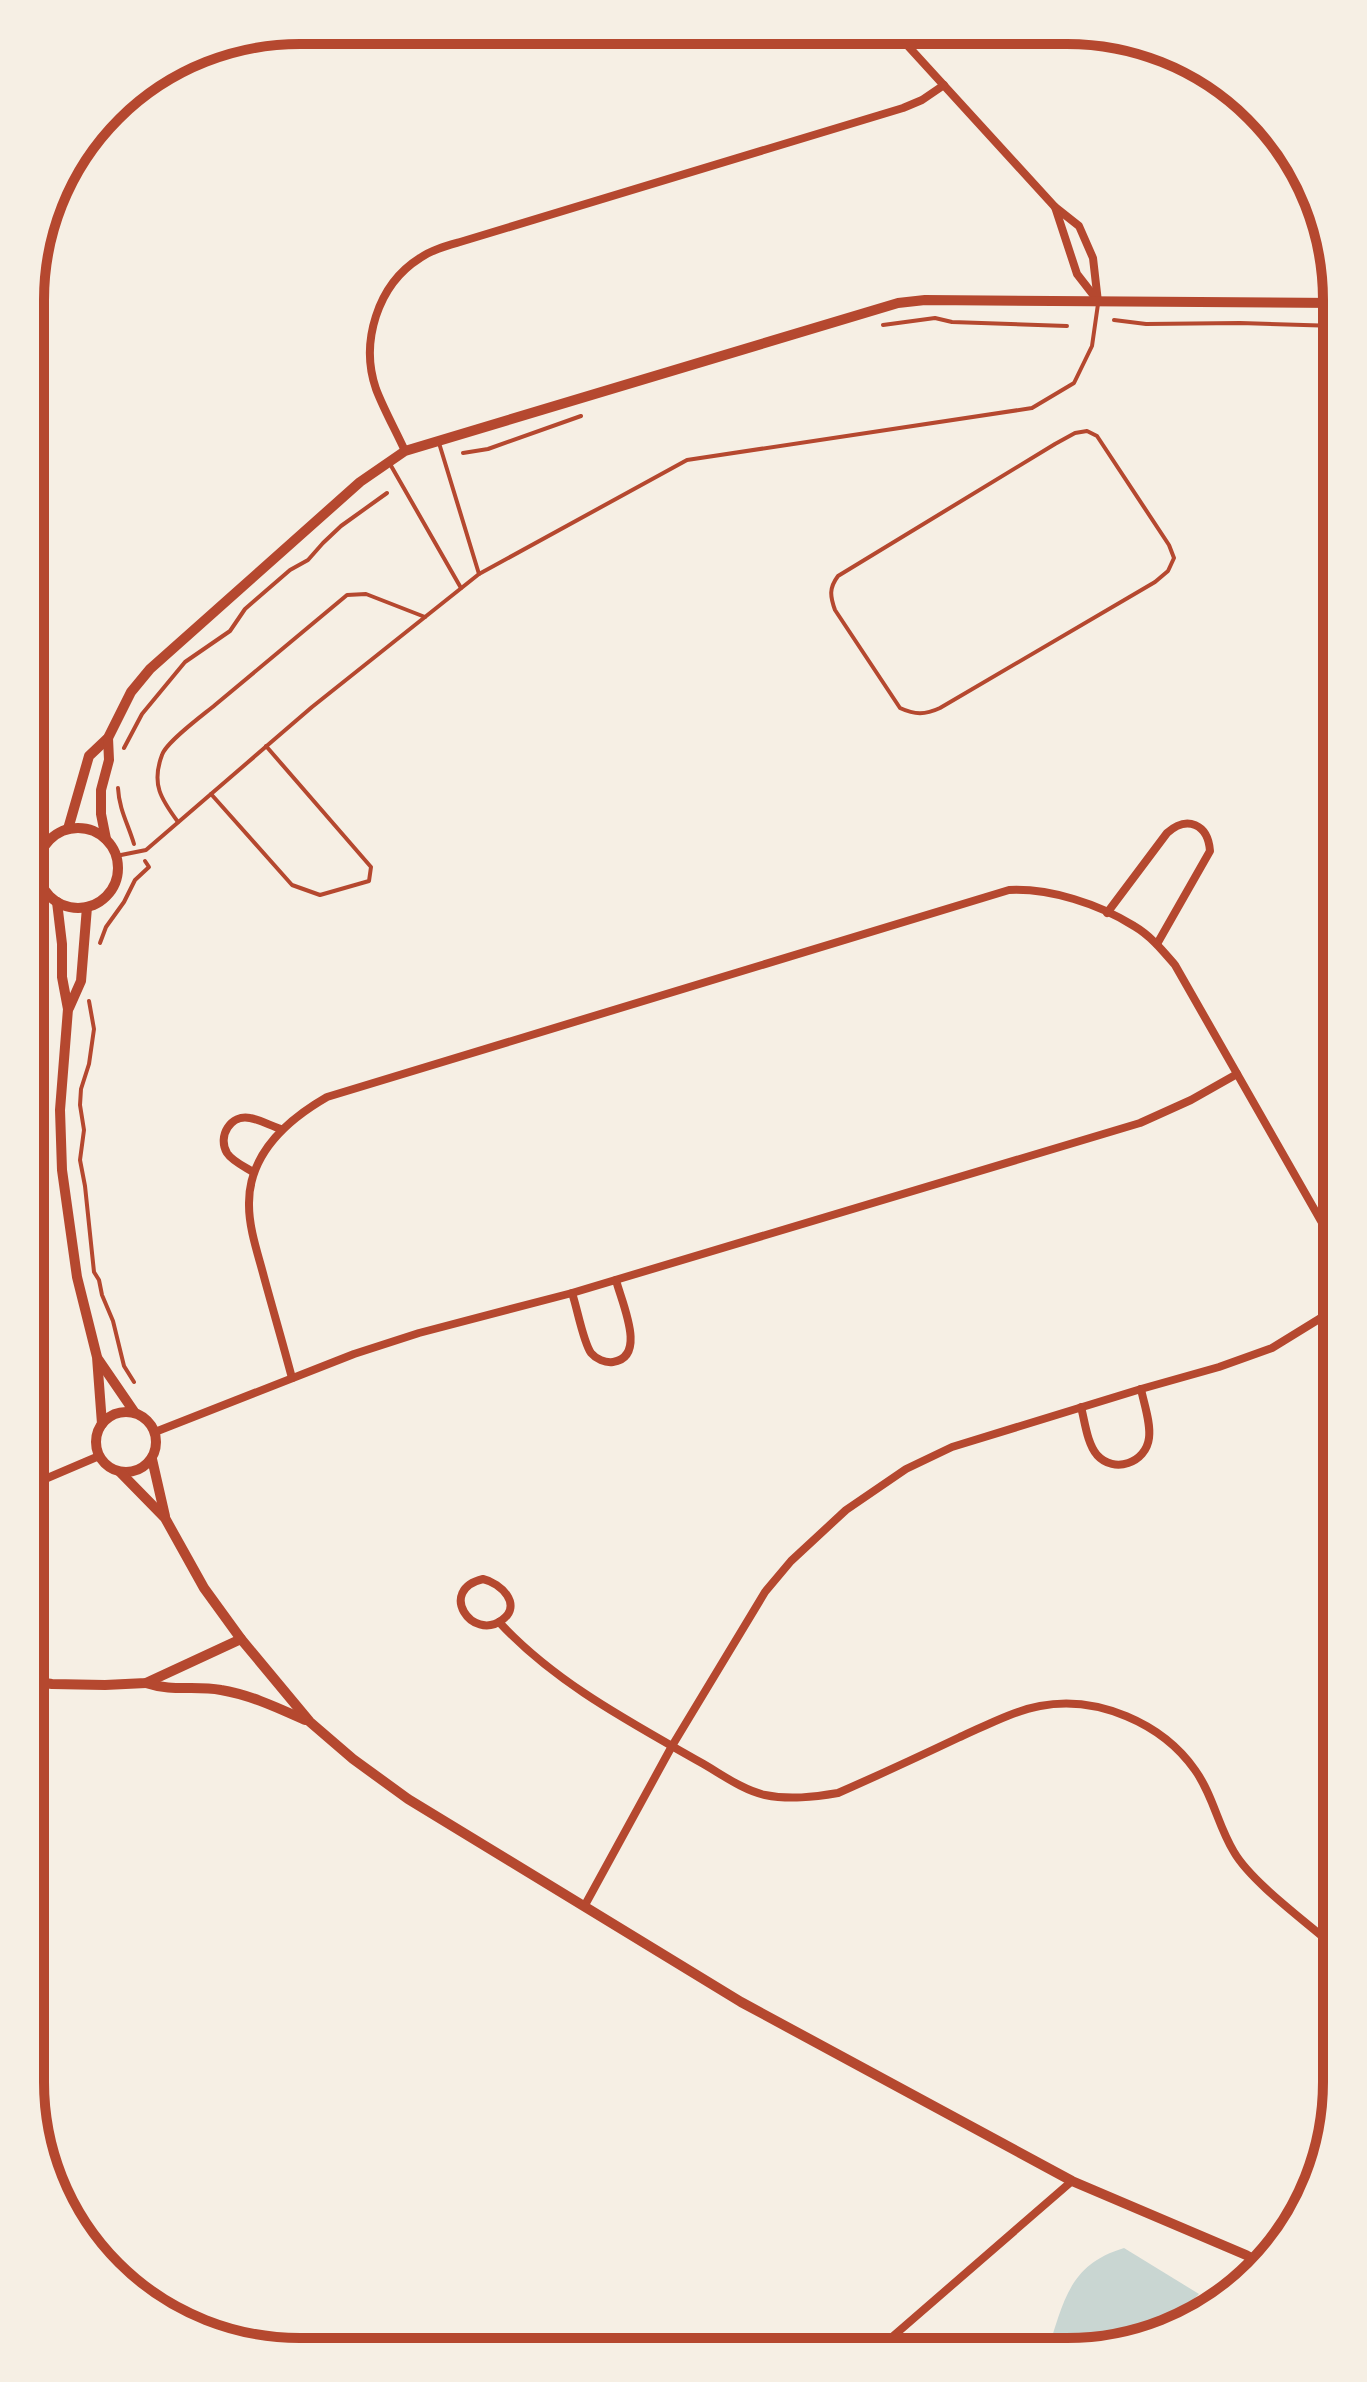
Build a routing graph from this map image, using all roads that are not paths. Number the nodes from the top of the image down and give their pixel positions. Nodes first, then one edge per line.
1 (906, 44) edge
2 (944, 85) junction
3 (1055, 207) junction
4 (1098, 302) junction
5 (1323, 303) edge
6 (438, 440) junction
7 (405, 451) junction
8 (389, 462) junction
9 (479, 574) junction
10 (461, 589) junction
11 (425, 617) junction
12 (108, 738) junction
13 (266, 746) junction
14 (211, 794) junction
15 (179, 822) junction
16 (68, 829) junction
17 (106, 839) junction
18 (44, 847) edge
19 (116, 856) junction
20 (45, 891) edge
21 (57, 902) junction
22 (87, 907) junction
23 (1107, 913) junction
24 (1157, 944) junction
25 (68, 1009) junction
26 (1237, 1074) junction
27 (281, 1129) junction
28 (253, 1172) junction
29 (1322, 1224) edge
30 (616, 1280) junction
31 (572, 1293) junction
32 (1322, 1317) edge
33 (97, 1357) junction
34 (292, 1378) junction
35 (1141, 1389) junction
36 (1081, 1407) junction
37 (135, 1413) junction
38 (102, 1424) junction
39 (155, 1432) junction
40 (99, 1456) junction
41 (152, 1459) junction
42 (120, 1472) junction
43 (44, 1479) edge
44 (165, 1518) junction
45 (499, 1622) junction
46 (241, 1639) junction
47 (44, 1682) edge
48 (146, 1683) junction
49 (310, 1722) junction
50 (672, 1746) junction
51 (585, 1905) junction
52 (1322, 1936) edge
53 (1072, 2181) junction
54 (1252, 2258) edge
55 (891, 2338) edge

1 - 2 street
2 - 3 street
2 - 7 street
3 - 4 street
3 - 4 street
4 - 5 street
4 - 6 street
4 - 9 lane
6 - 7 street
6 - 9 lane
7 - 8 street
8 - 10 lane
8 - 12 street
9 - 10 lane
10 - 11 lane
11 - 13 lane
11 - 15 lane
12 - 16 street
12 - 17 street
13 - 14 lane
13 - 14 lane
14 - 15 lane
15 - 19 lane
16 - 17 street
16 - 18 street
17 - 19 street
19 - 22 street
20 - 21 street
21 - 22 street
21 - 25 street
22 - 25 street
23 - 24 street
23 - 24 street
23 - 27 street
24 - 26 street
25 - 33 street
26 - 29 street
26 - 30 street
27 - 28 street
27 - 28 street
28 - 34 street
30 - 31 street
30 - 31 street
31 - 34 street
32 - 35 street
33 - 37 street
33 - 38 street
34 - 39 street
35 - 36 street
35 - 36 street
36 - 50 street
37 - 38 street
37 - 39 street
38 - 40 street
39 - 41 street
40 - 42 street
40 - 43 street
41 - 42 street
41 - 44 street
42 - 44 street
44 - 46 street
45 - 45 street
45 - 50 street
46 - 48 street
46 - 49 street
47 - 48 street
48 - 49 street
49 - 51 street
50 - 51 street
50 - 52 street
51 - 53 street
53 - 54 street
53 - 55 street

